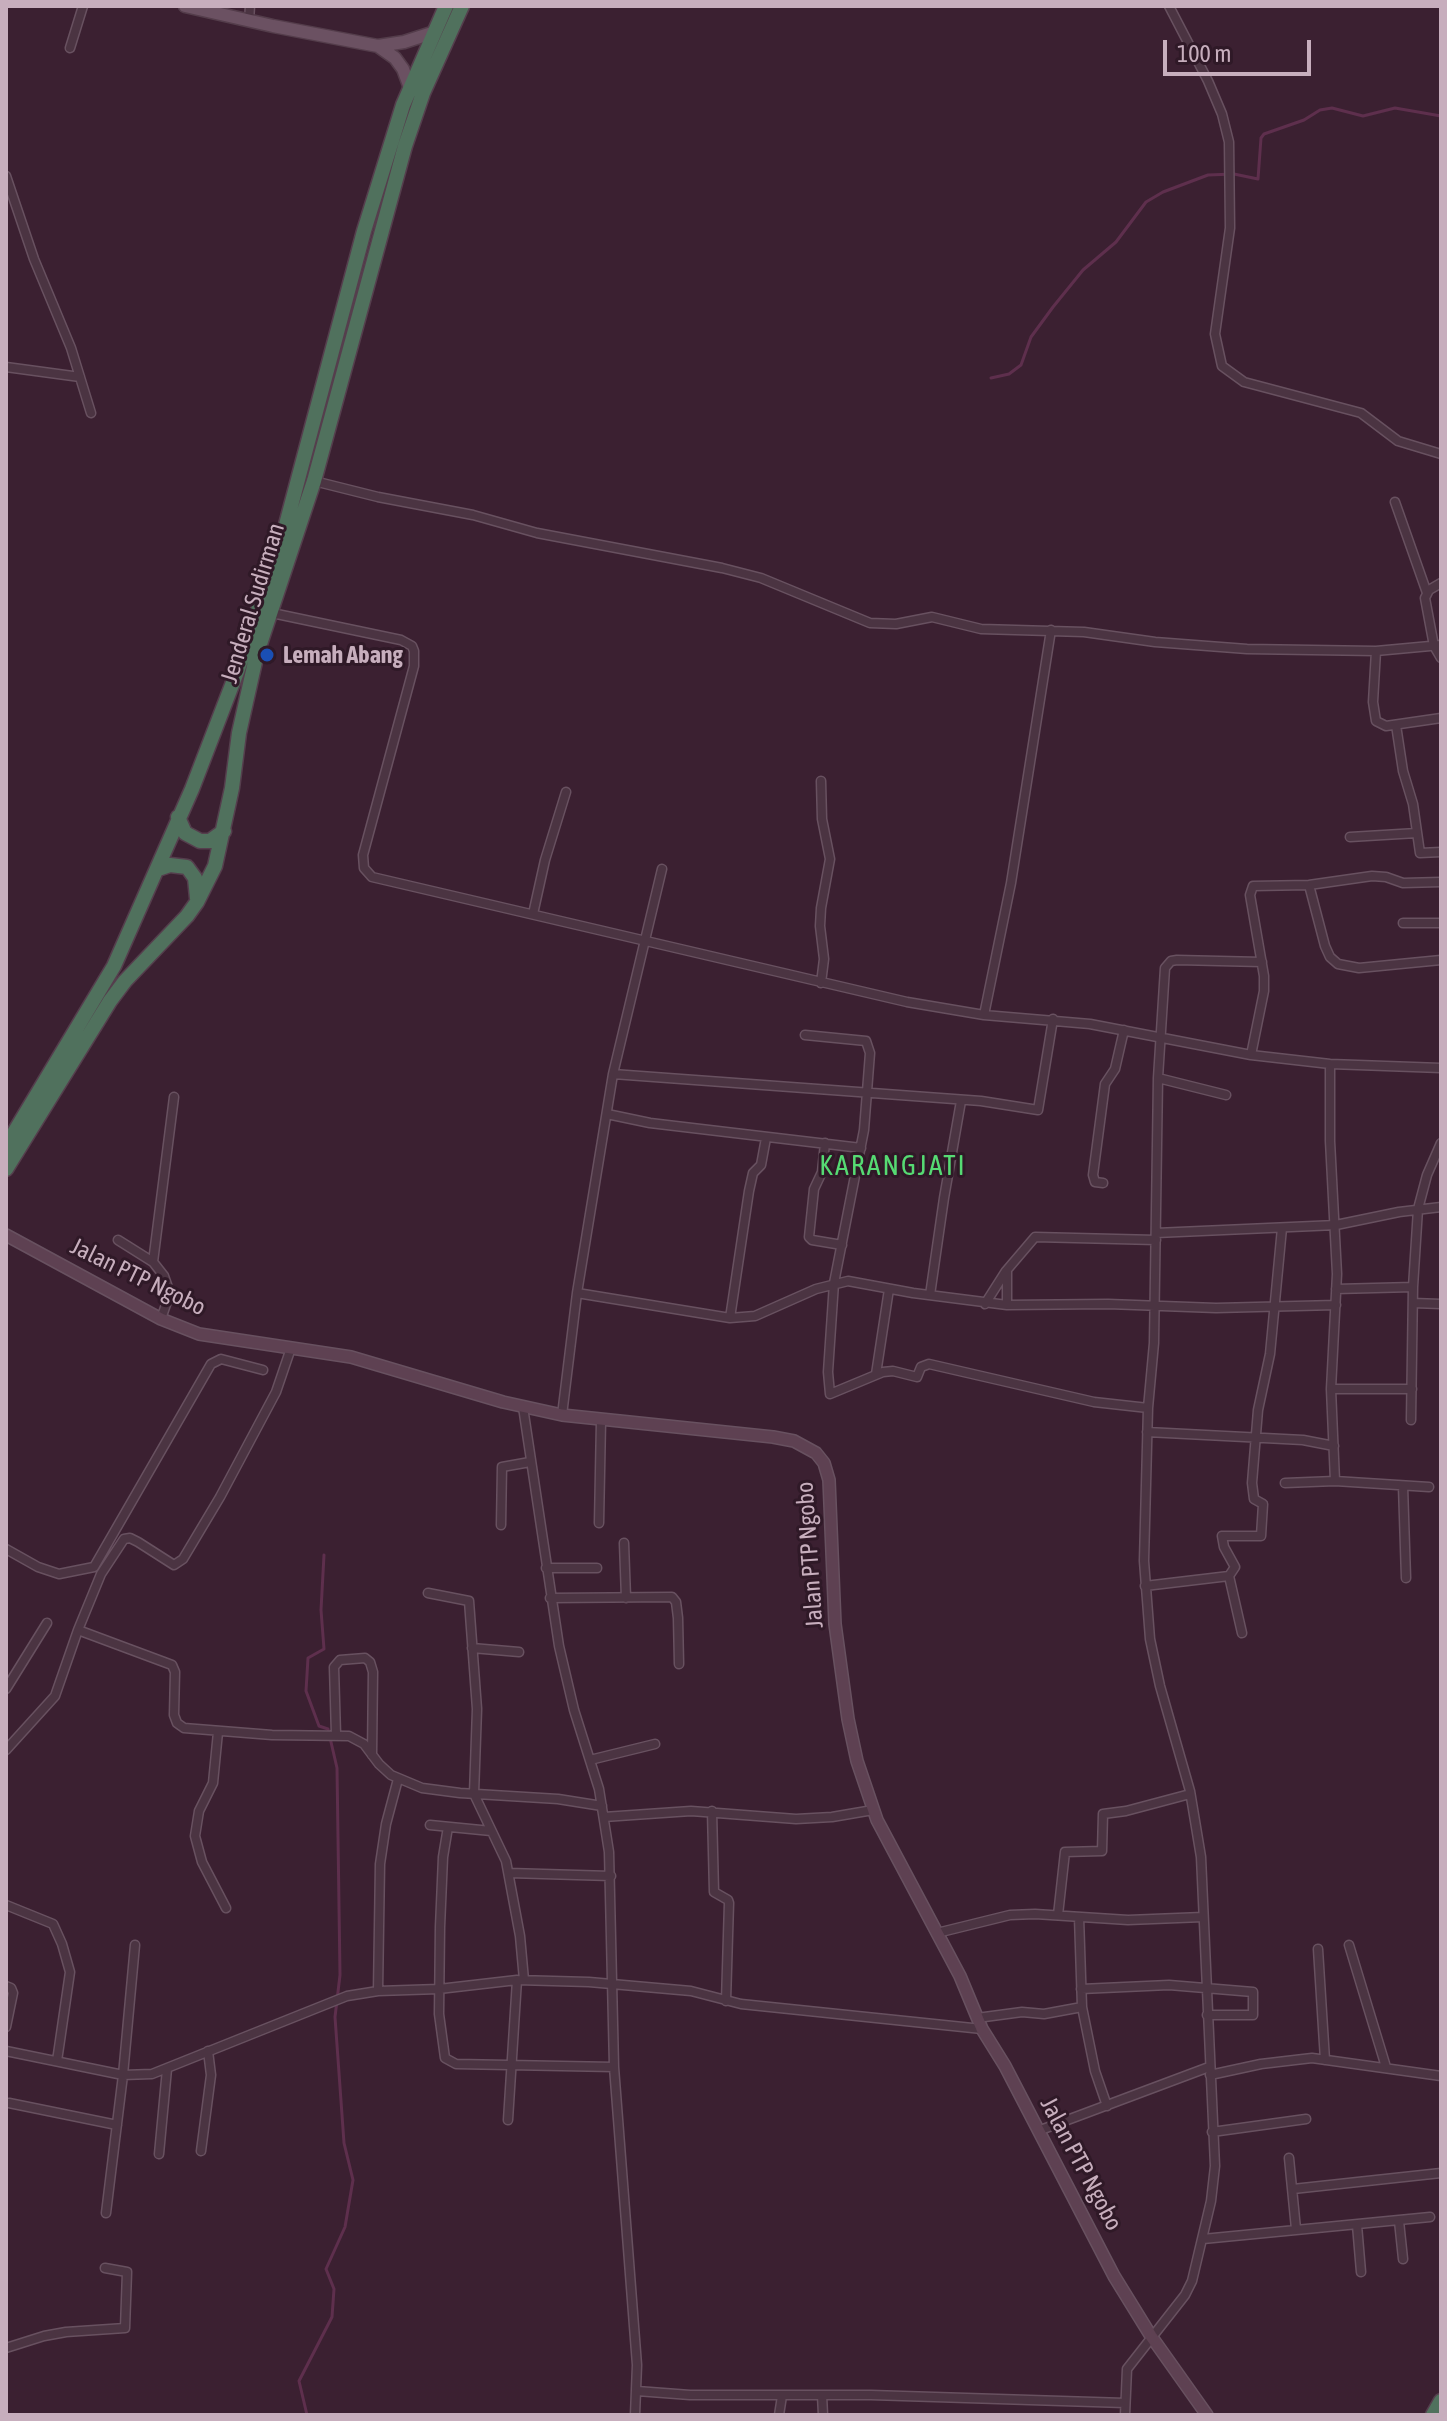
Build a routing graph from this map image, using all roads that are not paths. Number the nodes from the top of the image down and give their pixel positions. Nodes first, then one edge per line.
1 (83, 6) edge
2 (185, 6) edge
3 (250, 6) edge
4 (446, 6) edge
5 (462, 6) edge
6 (1169, 6) edge
7 (249, 21) junction
8 (432, 33) junction
9 (378, 46) junction
10 (70, 48) dead end
11 (410, 88) junction
12 (6, 176) edge
13 (10, 203) edge
14 (6, 367) edge
15 (80, 377) junction
16 (91, 413) dead end
17 (1441, 454) edge
18 (314, 481) junction
19 (1395, 502) dead end
20 (1441, 583) edge
21 (1427, 593) junction
22 (272, 613) junction
23 (1051, 630) junction
24 (1438, 646) edge
25 (1376, 651) junction
26 (1441, 658) edge
27 (1441, 718) edge
28 (1396, 725) junction
29 (821, 781) dead end
30 (566, 792) dead end
31 (178, 817) junction
32 (224, 831) junction
33 (1417, 833) junction
34 (1350, 837) dead end
35 (1441, 852) edge
36 (158, 869) junction
37 (662, 869) dead end
38 (1441, 882) edge
39 (1309, 885) junction
40 (197, 902) junction
41 (533, 914) junction
42 (1403, 923) dead end
43 (1441, 923) edge
44 (643, 942) junction
45 (1441, 960) edge
46 (1262, 962) junction
47 (821, 983) junction
48 (984, 1015) junction
49 (1053, 1019) junction
50 (1124, 1030) junction
51 (805, 1035) dead end
52 (1160, 1038) junction
53 (1251, 1055) junction
54 (1330, 1064) junction
55 (1441, 1068) edge
56 (613, 1074) junction
57 (1158, 1078) junction
58 (867, 1094) junction
59 (1226, 1095) dead end
60 (174, 1097) dead end
61 (961, 1101) junction
62 (607, 1114) junction
63 (766, 1138) junction
64 (825, 1143) junction
65 (1441, 1143) edge
66 (6, 1146) edge
67 (861, 1148) junction
68 (6, 1169) edge
69 (1103, 1183) dead end
70 (1441, 1207) edge
71 (1418, 1209) junction
72 (1336, 1225) junction
73 (1282, 1228) junction
74 (6, 1235) edge
75 (1156, 1236) junction
76 (118, 1240) dead end
77 (842, 1245) junction
78 (153, 1262) junction
79 (1006, 1271) junction
80 (834, 1283) junction
81 (1413, 1287) junction
82 (889, 1289) junction
83 (1336, 1289) junction
84 (577, 1293) junction
85 (930, 1295) junction
86 (1413, 1303) junction
87 (985, 1304) junction
88 (1441, 1304) edge
89 (1007, 1305) junction
90 (1155, 1305) junction
91 (1336, 1305) junction
92 (1274, 1306) junction
93 (730, 1318) junction
94 (161, 1319) junction
95 (291, 1348) junction
96 (263, 1370) dead end
97 (876, 1374) junction
98 (1331, 1389) junction
99 (1412, 1389) junction
100 (523, 1407) junction
101 (1148, 1408) junction
102 (562, 1415) junction
103 (1411, 1420) dead end
104 (601, 1421) junction
105 (1147, 1432) junction
106 (1256, 1438) junction
107 (1334, 1446) junction
108 (530, 1462) junction
109 (1335, 1481) junction
110 (1285, 1483) dead end
111 (1403, 1486) junction
112 (1429, 1487) dead end
113 (599, 1523) dead end
114 (501, 1525) dead end
115 (624, 1543) dead end
116 (6, 1549) edge
117 (546, 1568) junction
118 (597, 1568) dead end
119 (1229, 1576) junction
120 (1406, 1578) dead end
121 (1145, 1586) junction
122 (428, 1593) dead end
123 (550, 1598) junction
124 (626, 1598) junction
125 (47, 1623) dead end
126 (78, 1630) junction
127 (1242, 1633) dead end
128 (472, 1648) junction
129 (519, 1652) dead end
130 (679, 1664) dead end
131 (6, 1689) edge
132 (218, 1732) junction
133 (335, 1735) junction
134 (655, 1744) dead end
135 (6, 1750) edge
136 (372, 1755) junction
137 (590, 1760) junction
138 (398, 1779) junction
139 (474, 1794) junction
140 (1190, 1794) junction
141 (602, 1806) junction
142 (873, 1810) junction
143 (712, 1811) junction
144 (604, 1817) junction
145 (430, 1825) dead end
146 (448, 1827) junction
147 (491, 1831) junction
148 (509, 1873) junction
149 (611, 1876) junction
150 (6, 1905) edge
151 (226, 1908) dead end
152 (1058, 1915) junction
153 (1079, 1917) junction
154 (1203, 1917) junction
155 (937, 1933) junction
156 (135, 1945) dead end
157 (1349, 1945) dead end
158 (1318, 1949) dead end
159 (520, 1980) junction
160 (611, 1984) junction
161 (6, 1986) edge
162 (1206, 1987) junction
163 (439, 1989) junction
164 (1081, 1989) junction
165 (378, 1991) junction
166 (726, 2001) junction
167 (1082, 2007) junction
168 (1207, 2015) junction
169 (980, 2024) junction
170 (6, 2027) edge
171 (6, 2051) edge
172 (208, 2051) junction
173 (1325, 2060) junction
174 (57, 2061) junction
175 (510, 2064) junction
176 (614, 2067) junction
177 (1386, 2067) junction
178 (167, 2069) junction
179 (1209, 2071) junction
180 (123, 2075) junction
181 (1441, 2076) edge
182 (9, 2103) dead end
183 (1107, 2106) junction
184 (1306, 2119) dead end
185 (508, 2120) dead end
186 (117, 2125) junction
187 (1038, 2131) junction
188 (1212, 2132) junction
189 (201, 2151) dead end
190 (159, 2154) dead end
191 (1289, 2158) dead end
192 (1441, 2173) edge
193 (1293, 2189) junction
194 (106, 2213) dead end
195 (1430, 2217) dead end
196 (1399, 2221) junction
197 (1357, 2225) junction
198 (1296, 2229) junction
199 (1203, 2239) junction
200 (1403, 2259) dead end
201 (105, 2268) dead end
202 (1361, 2272) dead end
203 (1151, 2336) junction
204 (6, 2348) edge
205 (637, 2391) junction
206 (822, 2395) junction
207 (782, 2396) junction
208 (1441, 2401) edge
209 (1125, 2403) junction
210 (635, 2415) edge
211 (779, 2415) edge
212 (823, 2415) edge
213 (1125, 2415) edge
214 (1207, 2415) edge
215 (1433, 2415) edge

1 - 10 street
2 - 7 main road
3 - 7 street
4 - 8 highway, Jenderal Sudirman
5 - 18 highway, Jenderal Sudirman
6 - 17 street
7 - 9 main road
8 - 9 main road
8 - 11 highway, Jenderal Sudirman
9 - 11 main road
11 - 31 highway, Jenderal Sudirman
12 - 13 street
13 - 15 street
14 - 15 street
15 - 16 street
18 - 22 highway, Jenderal Sudirman
18 - 23 street
19 - 21 street
20 - 21 street
21 - 24 street
22 - 32 highway, Jenderal Sudirman
22 - 41 street
23 - 25 street
23 - 48 street
24 - 25 street
24 - 26 street
25 - 28 street
27 - 28 street
28 - 33 street
29 - 47 street
30 - 41 street
31 - 32 highway
31 - 36 highway, Jenderal Sudirman
32 - 40 highway, Jenderal Sudirman
33 - 34 street
33 - 35 street
36 - 40 highway
36 - 66 highway, Jenderal Sudirman
37 - 44 street
38 - 39 street
39 - 45 street
39 - 46 street
40 - 68 highway, Jenderal Sudirman
41 - 44 street
42 - 43 street
44 - 47 street
44 - 56 street
46 - 52 street
46 - 53 street
47 - 48 street
48 - 49 street
49 - 50 street
49 - 61 street
50 - 52 street
50 - 69 street
51 - 58 street
52 - 53 street
52 - 57 street
53 - 54 street
54 - 55 street
54 - 72 street
56 - 58 street
56 - 62 street
57 - 59 street
57 - 75 street
58 - 61 street
58 - 67 street
60 - 78 street
61 - 85 street
62 - 63 street
62 - 84 street
63 - 64 street
63 - 93 street
64 - 67 street
64 - 77 street
65 - 71 street
67 - 77 street
70 - 71 street
71 - 72 street
71 - 81 street
72 - 73 street
72 - 83 street
73 - 75 street
73 - 92 street
74 - 94 main road, Jalan PTP Ngobo
75 - 79 street
75 - 90 street
76 - 78 street
77 - 80 street
78 - 94 street
79 - 87 street
79 - 89 street
80 - 82 street
80 - 93 street
80 - 97 street
81 - 83 street
81 - 86 street
82 - 85 street
82 - 97 street
83 - 91 street
84 - 93 street
84 - 102 street
85 - 87 street
86 - 88 street
86 - 99 street
87 - 89 street
89 - 90 street
90 - 92 street
90 - 101 street
91 - 92 street
91 - 98 street
92 - 106 street
94 - 95 main road, Jalan PTP Ngobo
95 - 100 main road, Jalan PTP Ngobo
95 - 126 street
96 - 116 street
97 - 101 street
98 - 99 street
98 - 107 street
99 - 103 street
100 - 102 main road, Jalan PTP Ngobo
100 - 108 street
101 - 105 street
102 - 104 main road, Jalan PTP Ngobo
104 - 113 street
104 - 142 main road, Jalan PTP Ngobo
105 - 106 street
105 - 121 street
106 - 107 street
106 - 119 street
107 - 109 street
108 - 114 street
108 - 117 street
109 - 110 street
109 - 111 street
111 - 112 street
111 - 120 street
115 - 124 street
117 - 118 street
117 - 123 street
119 - 121 street
119 - 127 street
121 - 140 street
122 - 128 street
123 - 124 street
123 - 137 street
124 - 130 street
125 - 131 street
126 - 132 street
126 - 135 street
128 - 129 street
128 - 139 street
132 - 133 street
132 - 151 street
133 - 136 street
133 - 136 street
134 - 137 street
136 - 138 street
137 - 141 street
138 - 139 street
138 - 165 street
139 - 141 street
139 - 147 street
140 - 152 street
140 - 154 street
141 - 144 street
142 - 143 street
142 - 155 main road, Jalan PTP Ngobo
143 - 144 street
143 - 166 street
144 - 149 street
145 - 146 street
146 - 147 street
146 - 163 street
147 - 148 street
148 - 149 street
148 - 159 street
149 - 160 street
150 - 174 street
152 - 153 street
152 - 155 street
153 - 154 street
153 - 164 street
154 - 162 street
155 - 169 main road, Jalan PTP Ngobo
156 - 180 street
157 - 177 street
158 - 173 street
159 - 160 street
159 - 163 street
159 - 175 street
160 - 166 street
160 - 176 street
161 - 170 street
162 - 164 street
162 - 168 street
162 - 168 street
163 - 165 street
163 - 175 street
164 - 167 street
165 - 172 street
166 - 169 street
167 - 169 street
167 - 183 street
168 - 179 street
169 - 187 main road, Jalan PTP Ngobo
171 - 174 street
172 - 178 street
172 - 189 street
173 - 177 street
173 - 179 street
174 - 180 street
175 - 176 street
175 - 185 street
176 - 205 street
177 - 181 street
178 - 180 street
178 - 190 street
179 - 183 street
179 - 188 street
180 - 186 street
182 - 186 street
183 - 187 street
184 - 188 street
186 - 194 street
187 - 203 main road, Jalan PTP Ngobo
188 - 199 street
191 - 193 street
192 - 193 street
193 - 198 street
195 - 196 street
196 - 197 street
196 - 200 street
197 - 198 street
197 - 202 street
198 - 199 street
199 - 203 street
201 - 204 street
203 - 209 street
203 - 214 main road, Jalan PTP Ngobo
205 - 207 street
205 - 210 street
206 - 207 street
206 - 209 street
206 - 212 street
207 - 211 street
208 - 215 highway
209 - 213 street

